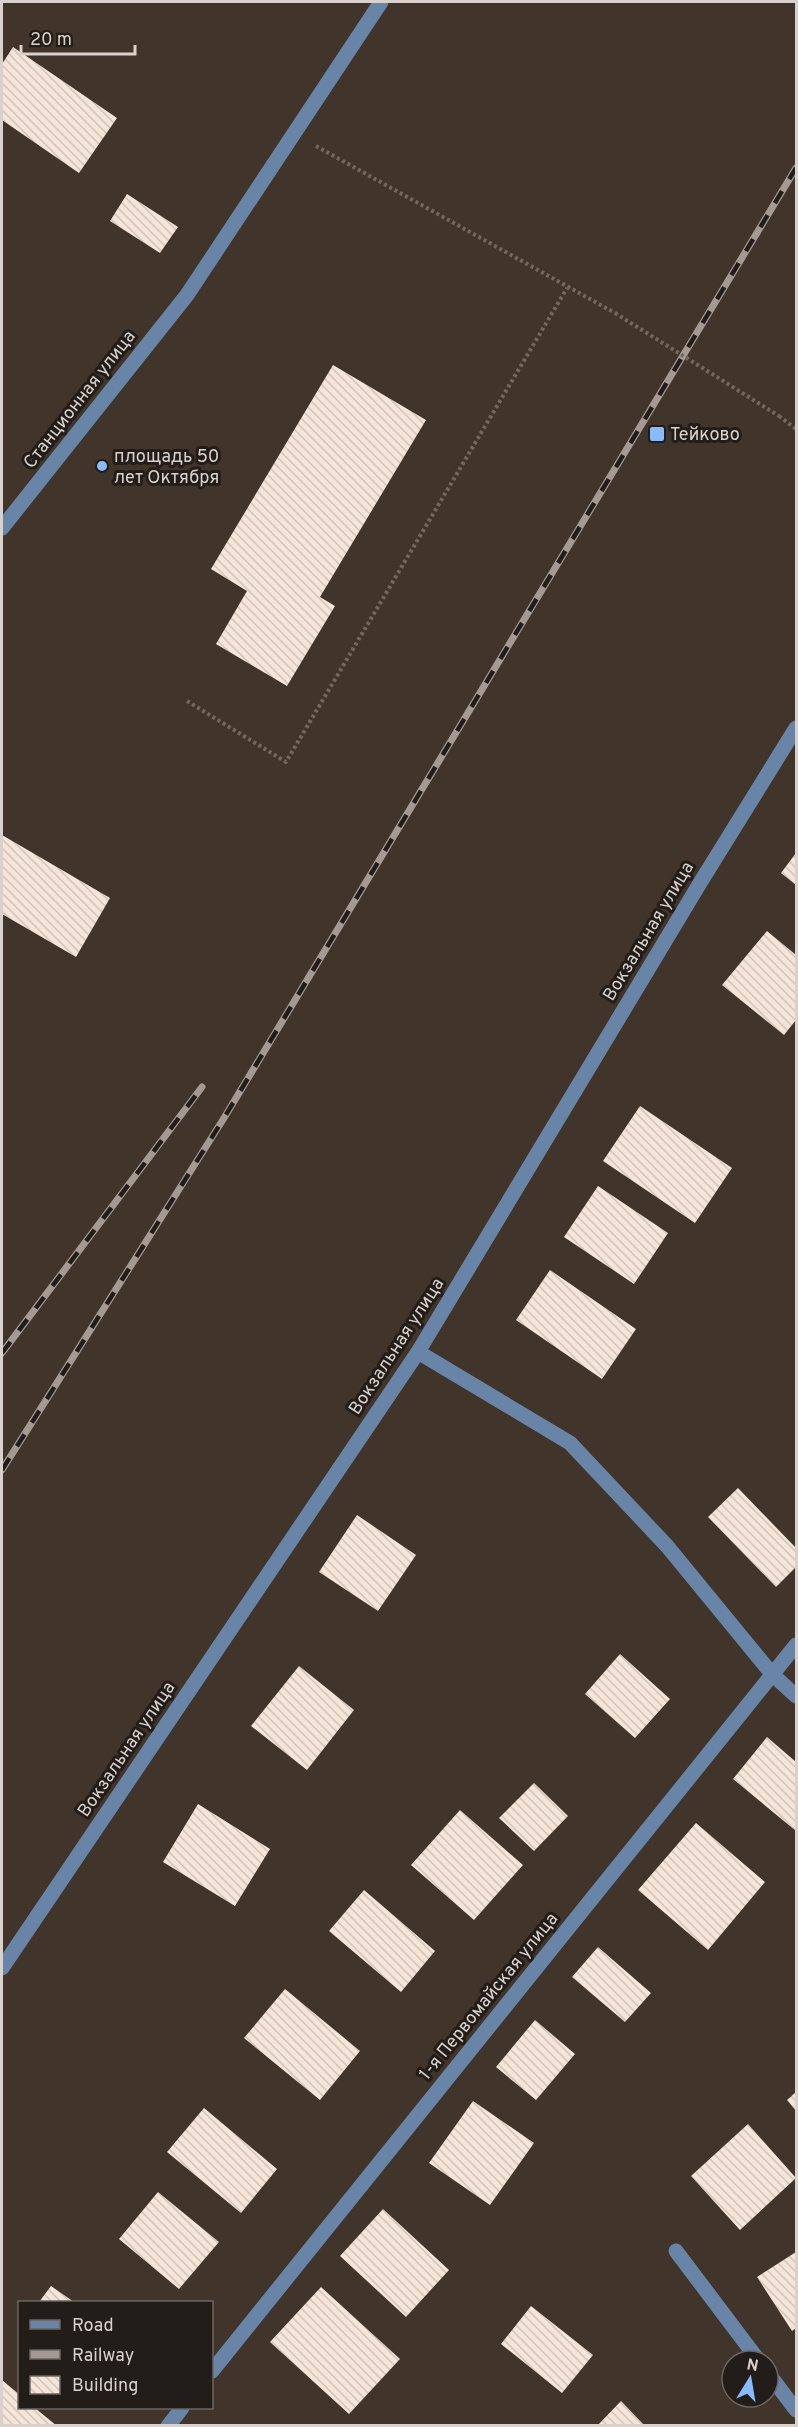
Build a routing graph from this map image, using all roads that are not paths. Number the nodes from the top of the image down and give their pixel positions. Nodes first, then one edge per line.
1 (381, 2) edge
2 (2, 528) edge
3 (796, 728) edge
4 (418, 1352) junction
5 (796, 1645) edge
6 (772, 1674) junction
7 (796, 1696) edge
8 (2, 1968) edge
9 (676, 2251) dead end
10 (750, 2349) edge
11 (213, 2370) edge
12 (780, 2389) edge
13 (181, 2409) edge
14 (796, 2410) edge
15 (168, 2426) edge

1 - 2 street, Станционная улица
3 - 4 street, Вокзальная улица
4 - 6 street
4 - 8 street, Вокзальная улица
5 - 6 street, 1-я Первомайская улица
6 - 7 street
6 - 11 street, 1-я Первомайская улица
9 - 10 street
12 - 14 street
13 - 15 street

